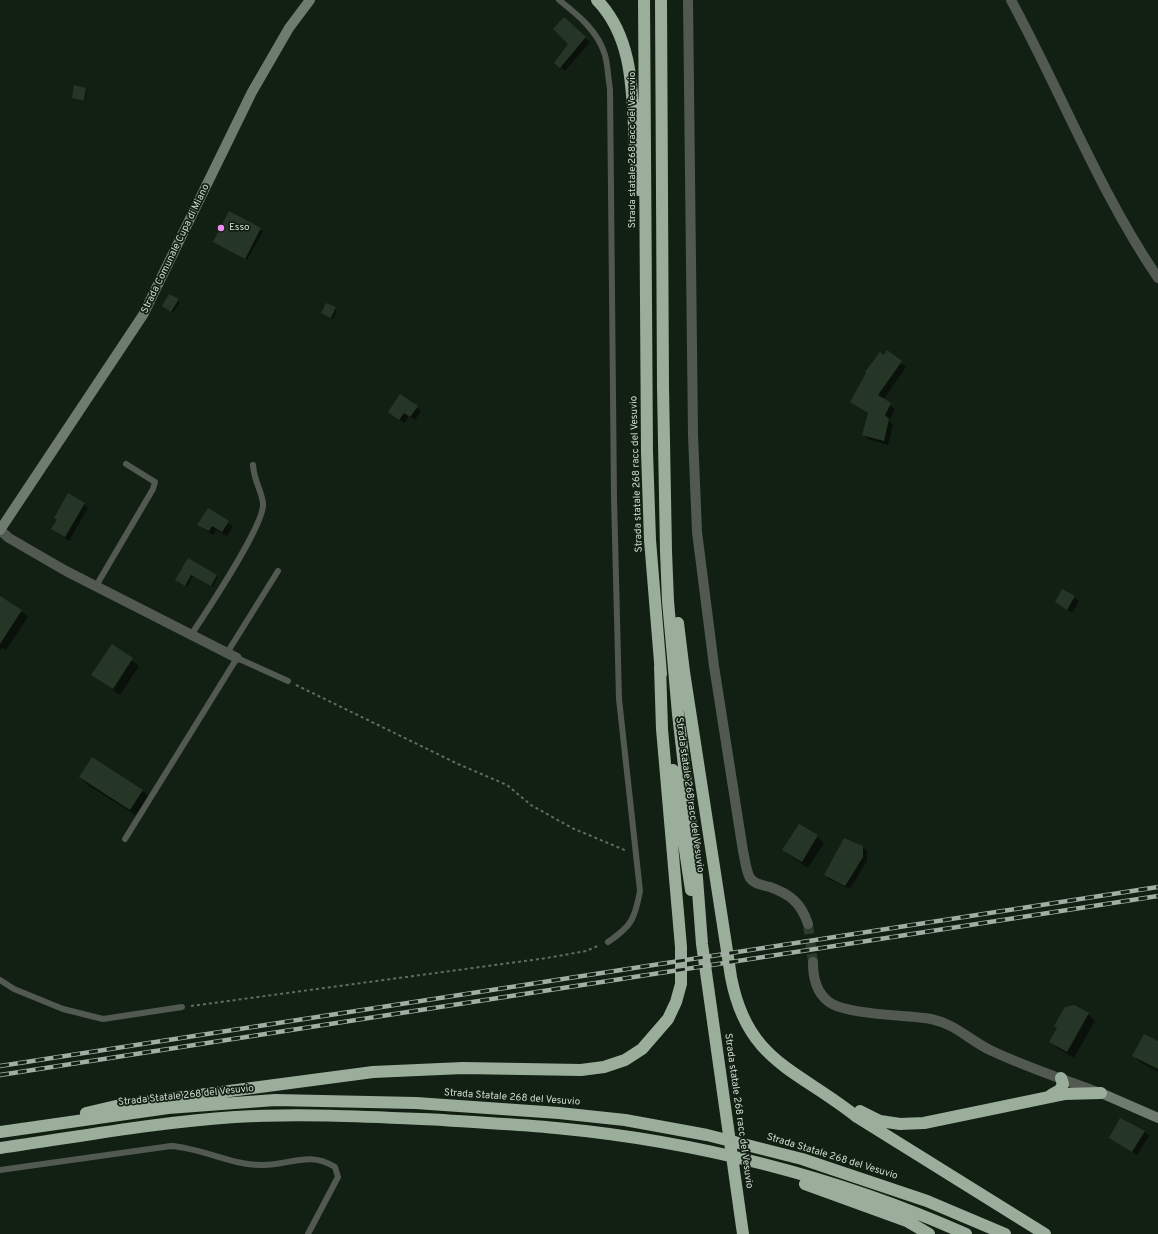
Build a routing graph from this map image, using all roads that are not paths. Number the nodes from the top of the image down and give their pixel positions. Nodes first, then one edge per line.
1 (310, 0) edge
2 (559, 0) edge
3 (597, 0) edge
4 (644, 0) edge
5 (661, 0) edge
6 (688, 0) edge
7 (1011, 0) edge
8 (645, 246) junction
9 (1158, 278) edge
10 (126, 464) dead end
11 (253, 465) dead end
12 (666, 510) junction
13 (0, 530) edge
14 (278, 571) dead end
15 (96, 586) junction
16 (191, 635) junction
17 (228, 653) junction
18 (237, 658) junction
19 (660, 666) junction
20 (288, 681) road end
21 (125, 838) dead end
22 (808, 924) tunnel mouth
23 (608, 942) road end
24 (702, 944) junction
25 (813, 962) tunnel mouth
26 (0, 980) edge
27 (182, 1007) road end
28 (1061, 1078) junction
29 (1101, 1093) junction
30 (1048, 1097) junction
31 (837, 1101) junction
32 (1158, 1118) edge
33 (34, 1126) junction
34 (0, 1132) edge
35 (0, 1148) edge
36 (749, 1161) junction
37 (0, 1170) edge
38 (308, 1234) edge
39 (743, 1234) edge
40 (929, 1234) edge
41 (966, 1234) edge
42 (1006, 1234) edge
43 (1045, 1234) edge

1 - 13 street, Strada Comunale Cupa di Miano
2 - 23 lane
3 - 8 highway
4 - 8 highway, Strada statale 268 racc del Vesuvio
5 - 12 highway, Strada statale 268 racc del Vesuvio
6 - 22 street
7 - 9 street
8 - 19 highway, Strada statale 268 racc del Vesuvio
10 - 15 lane
11 - 16 lane
12 - 24 highway, Strada statale 268 racc del Vesuvio
12 - 31 highway
13 - 15 street
14 - 17 lane
15 - 16 street
16 - 17 street
17 - 18 street
18 - 20 lane
18 - 21 lane
19 - 24 highway, Strada statale 268 racc del Vesuvio
19 - 33 highway
24 - 39 highway, Strada statale 268 racc del Vesuvio
25 - 28 street
26 - 27 lane
28 - 29 street
28 - 30 highway
29 - 30 highway
29 - 32 street
30 - 31 highway
31 - 43 highway
33 - 34 highway, Strada Statale 268 del Vesuvio
33 - 42 highway, Strada Statale 268 del Vesuvio
35 - 36 highway
36 - 40 highway
36 - 41 highway
37 - 38 lane

